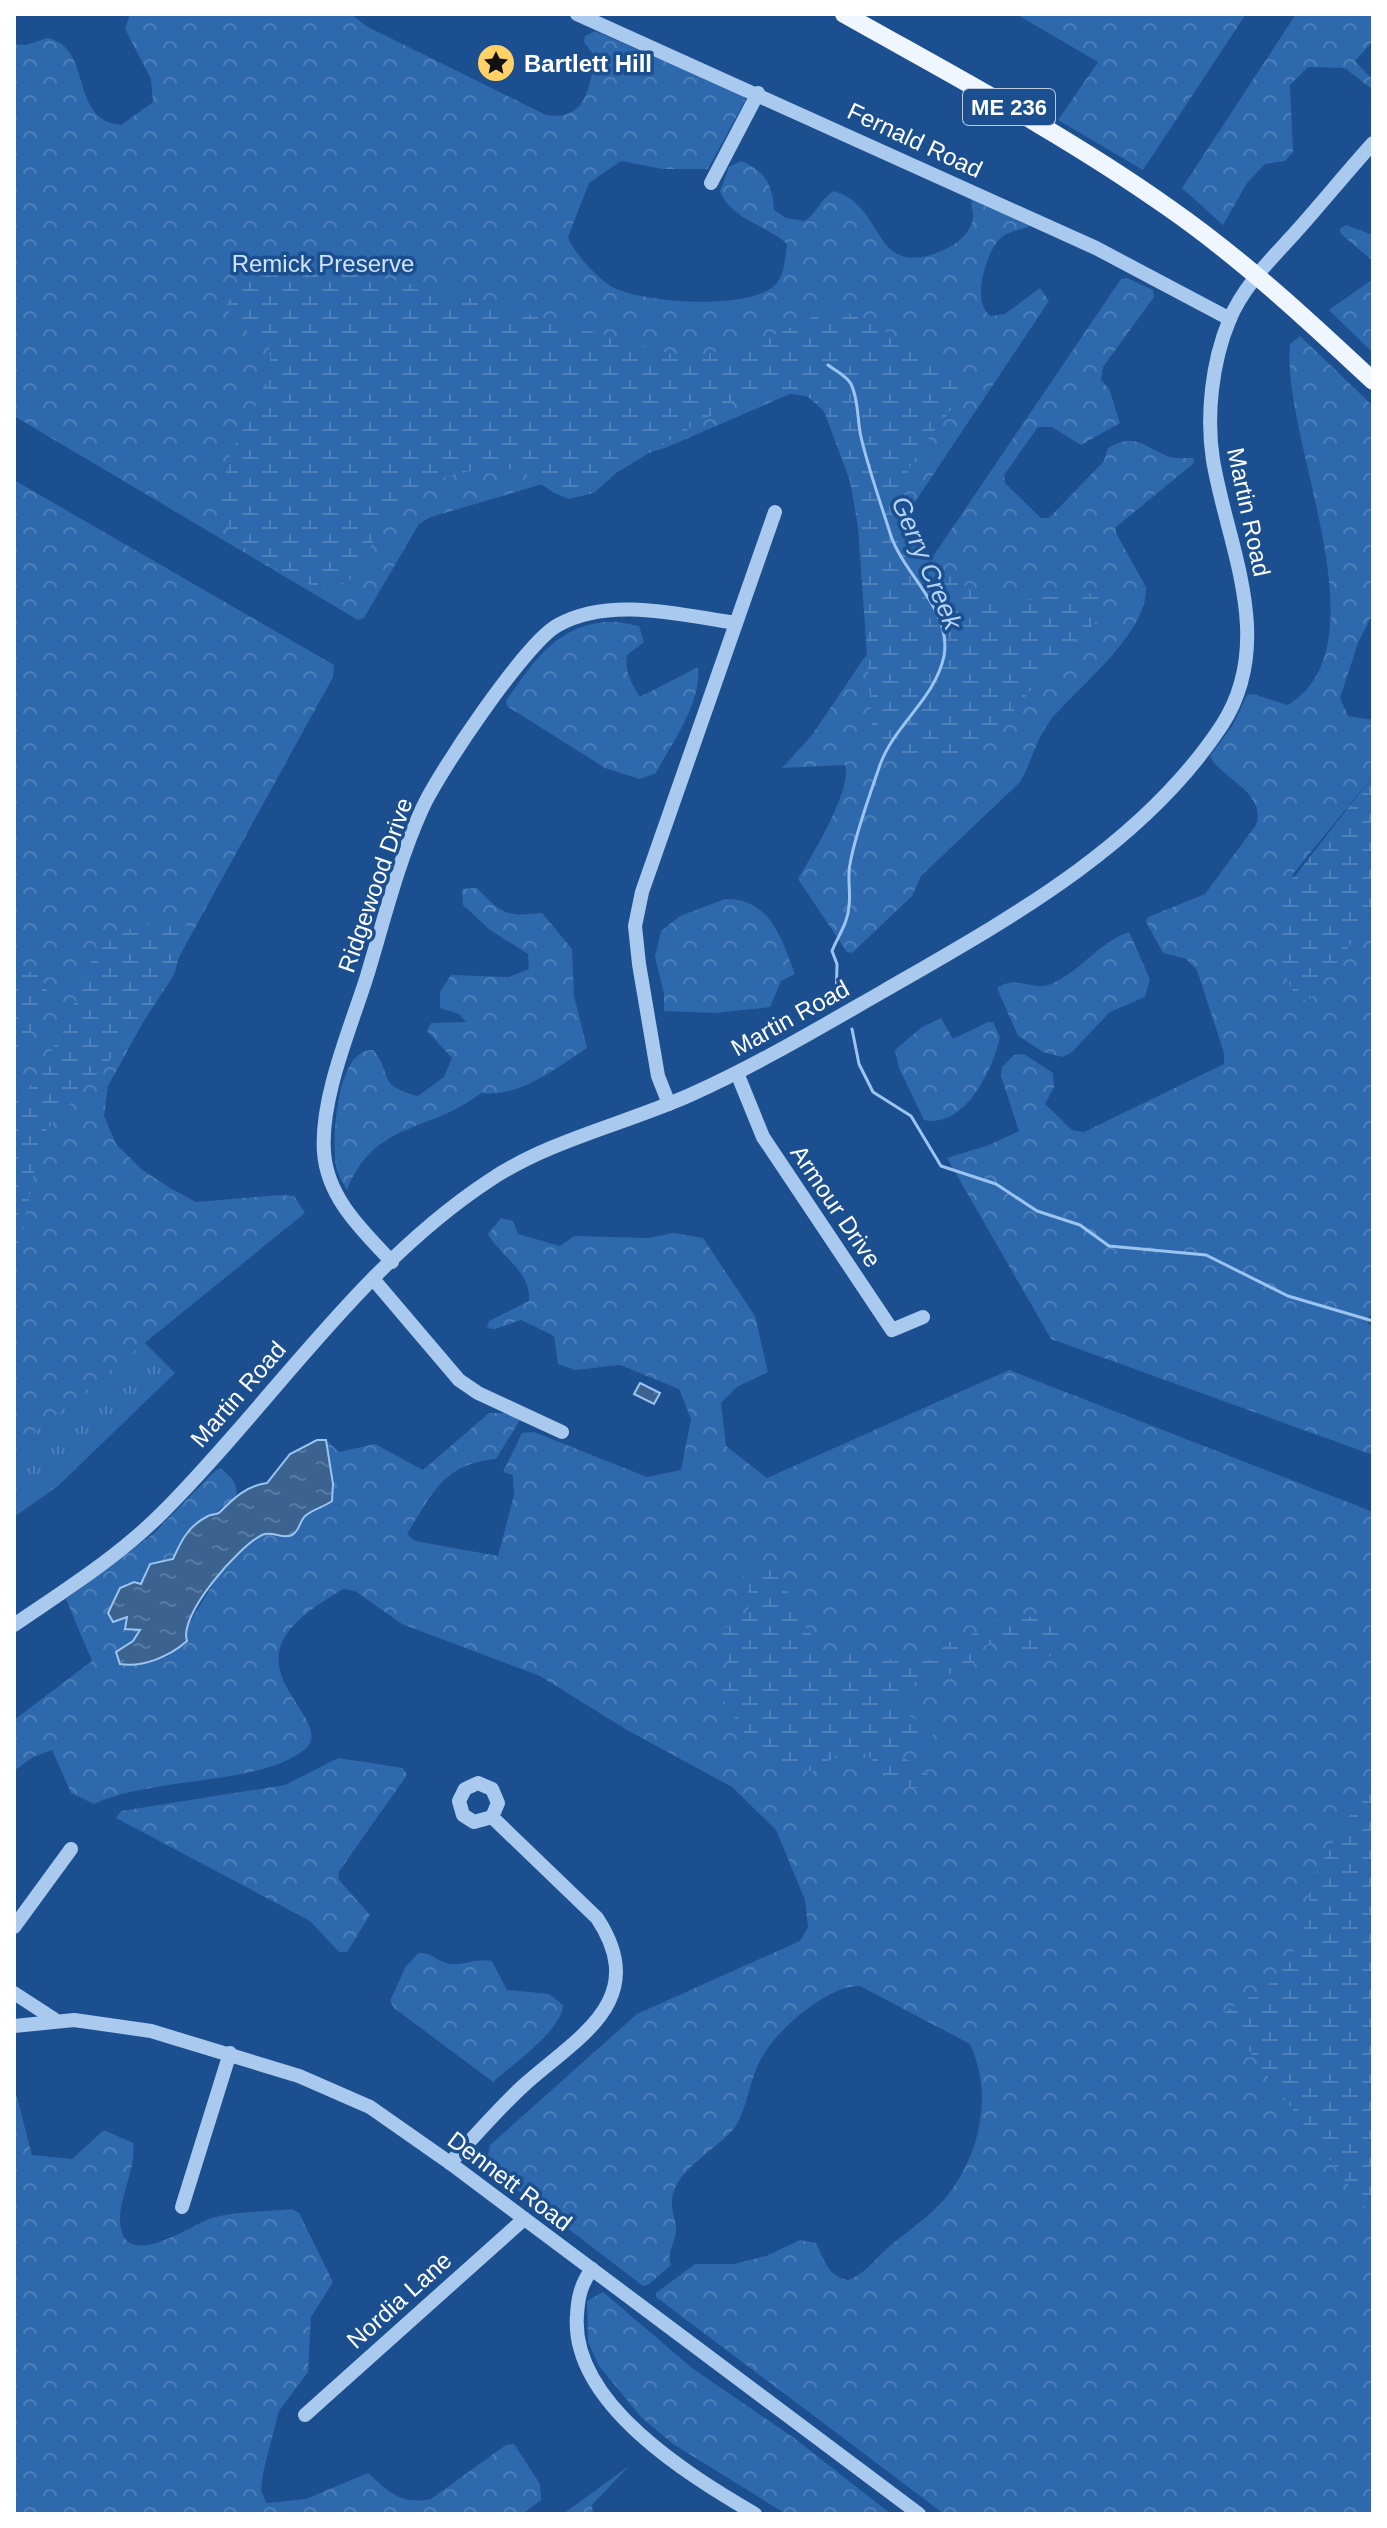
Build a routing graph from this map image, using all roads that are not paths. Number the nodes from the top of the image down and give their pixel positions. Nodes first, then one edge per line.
1 (577, 14) edge
2 (844, 14) edge
3 (758, 93) junction
4 (1373, 143) edge
5 (711, 183) dead end
6 (1258, 276) junction
7 (1230, 319) junction
8 (1373, 381) edge
9 (775, 512) dead end
10 (736, 623) junction
11 (737, 1073) junction
12 (669, 1104) junction
13 (392, 1262) junction
14 (374, 1280) junction
15 (923, 1317) dead end
16 (562, 1432) dead end
17 (14, 1625) edge
18 (492, 1817) dead end
19 (71, 1849) dead end
20 (14, 1927) edge
21 (14, 1993) edge
22 (54, 2019) junction
23 (14, 2026) edge
24 (230, 2053) junction
25 (450, 2163) junction
26 (182, 2207) dead end
27 (524, 2219) junction
28 (592, 2269) junction
29 (305, 2415) dead end
30 (755, 2514) edge
31 (919, 2514) edge

1 - 3 street, Fernald Road
2 - 6 main road, ME 236
3 - 5 street
3 - 7 street, Fernald Road
4 - 6 street, Martin Road
6 - 7 street, Martin Road
6 - 8 main road, ME 236
7 - 11 street, Martin Road
9 - 10 street
10 - 12 street
10 - 13 street, Ridgewood Drive
11 - 12 street, Martin Road
11 - 15 street, Armour Drive
12 - 13 street, Martin Road
13 - 14 street, Martin Road
14 - 16 street
14 - 17 street, Martin Road
18 - 25 street
19 - 20 street
21 - 22 street
22 - 23 street, Dennett Road
22 - 24 street, Dennett Road
24 - 25 street, Dennett Road
24 - 26 street
25 - 27 street, Dennett Road
27 - 28 street, Dennett Road
27 - 29 street, Nordia Lane
28 - 30 street
28 - 31 street, Dennett Road

